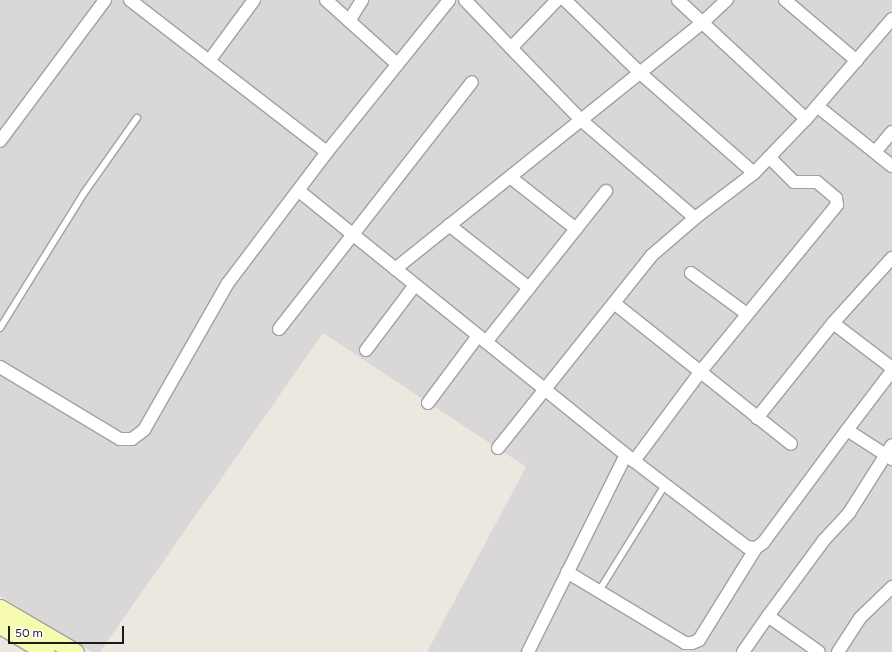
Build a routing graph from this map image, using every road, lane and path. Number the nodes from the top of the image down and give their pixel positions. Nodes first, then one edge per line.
1 (105, 0) edge
2 (130, 0) edge
3 (254, 0) edge
4 (326, 0) edge
5 (362, 0) edge
6 (449, 0) edge
7 (465, 0) edge
8 (557, 0) edge
9 (566, 0) edge
10 (678, 0) edge
11 (727, 0) edge
12 (786, 0) edge
13 (892, 19) edge
14 (349, 21) junction
15 (702, 22) junction
16 (511, 48) junction
17 (209, 61) junction
18 (857, 61) junction
19 (397, 64) junction
20 (639, 72) junction
21 (472, 82) dead end
22 (817, 106) junction
23 (136, 118) dead end
24 (806, 119) junction
25 (581, 120) junction
26 (892, 132) edge
27 (0, 141) edge
28 (327, 152) junction
29 (875, 152) junction
30 (769, 157) junction
31 (892, 166) edge
32 (754, 173) junction
33 (510, 177) junction
34 (299, 191) junction
35 (606, 191) dead end
36 (695, 218) junction
37 (449, 225) junction
38 (576, 229) junction
39 (355, 235) junction
40 (892, 258) edge
41 (395, 269) junction
42 (691, 273) dead end
43 (415, 285) junction
44 (529, 288) junction
45 (614, 303) junction
46 (747, 314) junction
47 (833, 323) junction
48 (0, 328) edge
49 (279, 330) dead end
50 (482, 339) junction
51 (366, 350) dead end
52 (0, 367) edge
53 (892, 370) edge
54 (701, 371) junction
55 (546, 389) junction
56 (428, 403) dead end
57 (757, 418) junction
58 (847, 430) junction
59 (791, 444) dead end
60 (498, 448) dead end
61 (890, 453) edge
62 (630, 458) junction
63 (665, 485) junction
64 (756, 548) junction
65 (567, 572) junction
66 (892, 587) edge
67 (598, 591) junction
68 (0, 608) edge
69 (768, 616) junction
70 (13, 627) edge
71 (46, 652) edge
72 (75, 652) edge
73 (528, 652) edge
74 (743, 652) edge
75 (819, 652) edge
76 (838, 652) edge

1 - 27 street
2 - 17 street
3 - 17 street
4 - 14 street
5 - 14 street
6 - 19 street
7 - 16 street
8 - 16 street
9 - 20 street
10 - 15 street
11 - 15 street
12 - 18 street
13 - 18 street
14 - 19 street
15 - 20 street
15 - 24 street
16 - 25 street
17 - 28 street
18 - 22 street
19 - 28 street
20 - 25 street
20 - 32 street
21 - 39 street
22 - 24 street
22 - 29 street
23 - 48 lane
24 - 30 street
25 - 33 street
25 - 36 street
26 - 29 street
28 - 34 street
29 - 31 street
30 - 32 street
30 - 46 street
32 - 36 street
33 - 37 street
33 - 38 street
34 - 39 street
34 - 52 street
35 - 38 street
36 - 45 street
37 - 41 street
37 - 44 street
38 - 44 street
39 - 41 street
39 - 49 street
40 - 47 street
41 - 43 street
42 - 46 street
43 - 50 street
43 - 51 street
44 - 50 street
45 - 54 street
45 - 55 street
46 - 54 street
47 - 53 street
47 - 57 street
50 - 55 street
50 - 56 street
53 - 58 street
54 - 57 street
54 - 62 street
55 - 60 street
55 - 62 street
57 - 59 street
58 - 61 street
58 - 64 street
61 - 69 street
62 - 63 street
62 - 65 street
63 - 64 street
63 - 67 lane
64 - 67 street
65 - 67 street
65 - 73 street
66 - 76 street
68 - 70 main road
69 - 74 street
69 - 75 street
70 - 71 main road
70 - 72 main road

